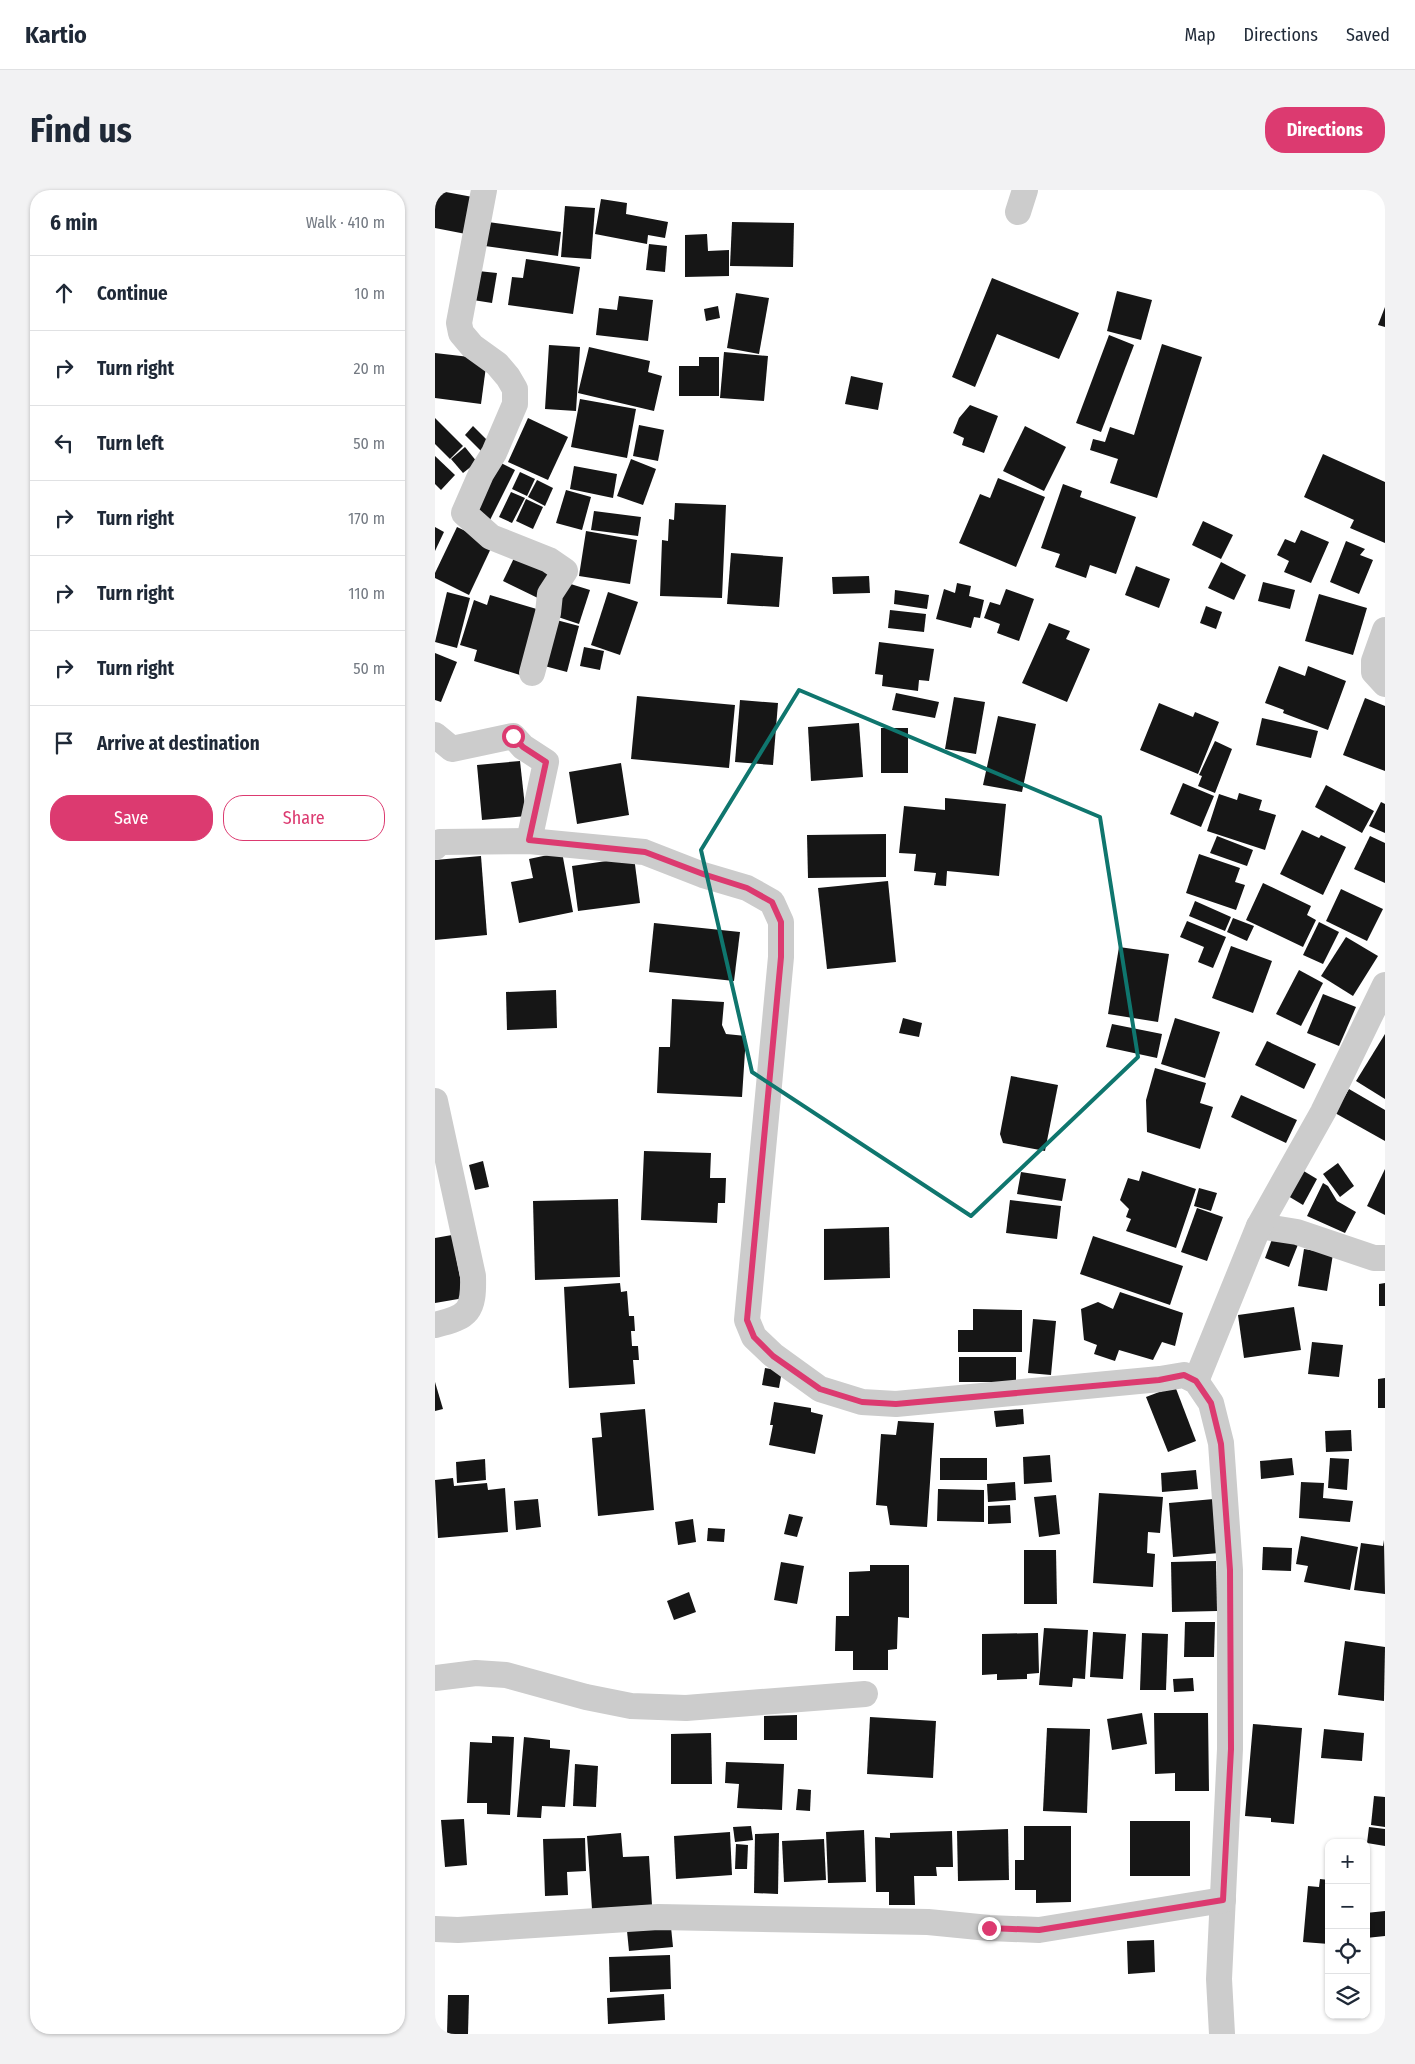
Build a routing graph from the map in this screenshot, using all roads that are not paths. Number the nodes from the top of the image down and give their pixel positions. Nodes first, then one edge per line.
1 (484, 190) edge
2 (1385, 630) edge
3 (532, 673) dead end
4 (1385, 684) edge
5 (435, 735) edge
6 (529, 840) junction
7 (435, 847) edge
8 (1385, 985) edge
9 (435, 1101) edge
10 (1259, 1226) junction
11 (1385, 1258) edge
12 (435, 1325) edge
13 (1196, 1381) junction
14 (435, 1678) edge
15 (865, 1694) dead end
16 (1223, 1900) junction
17 (435, 1929) edge
18 (1223, 2034) edge

1 - 3 street
2 - 4 street
5 - 6 street
6 - 7 street
6 - 13 street
8 - 10 street
9 - 12 street
10 - 11 street
10 - 13 street
13 - 16 street
14 - 15 street
16 - 17 street
16 - 18 street

